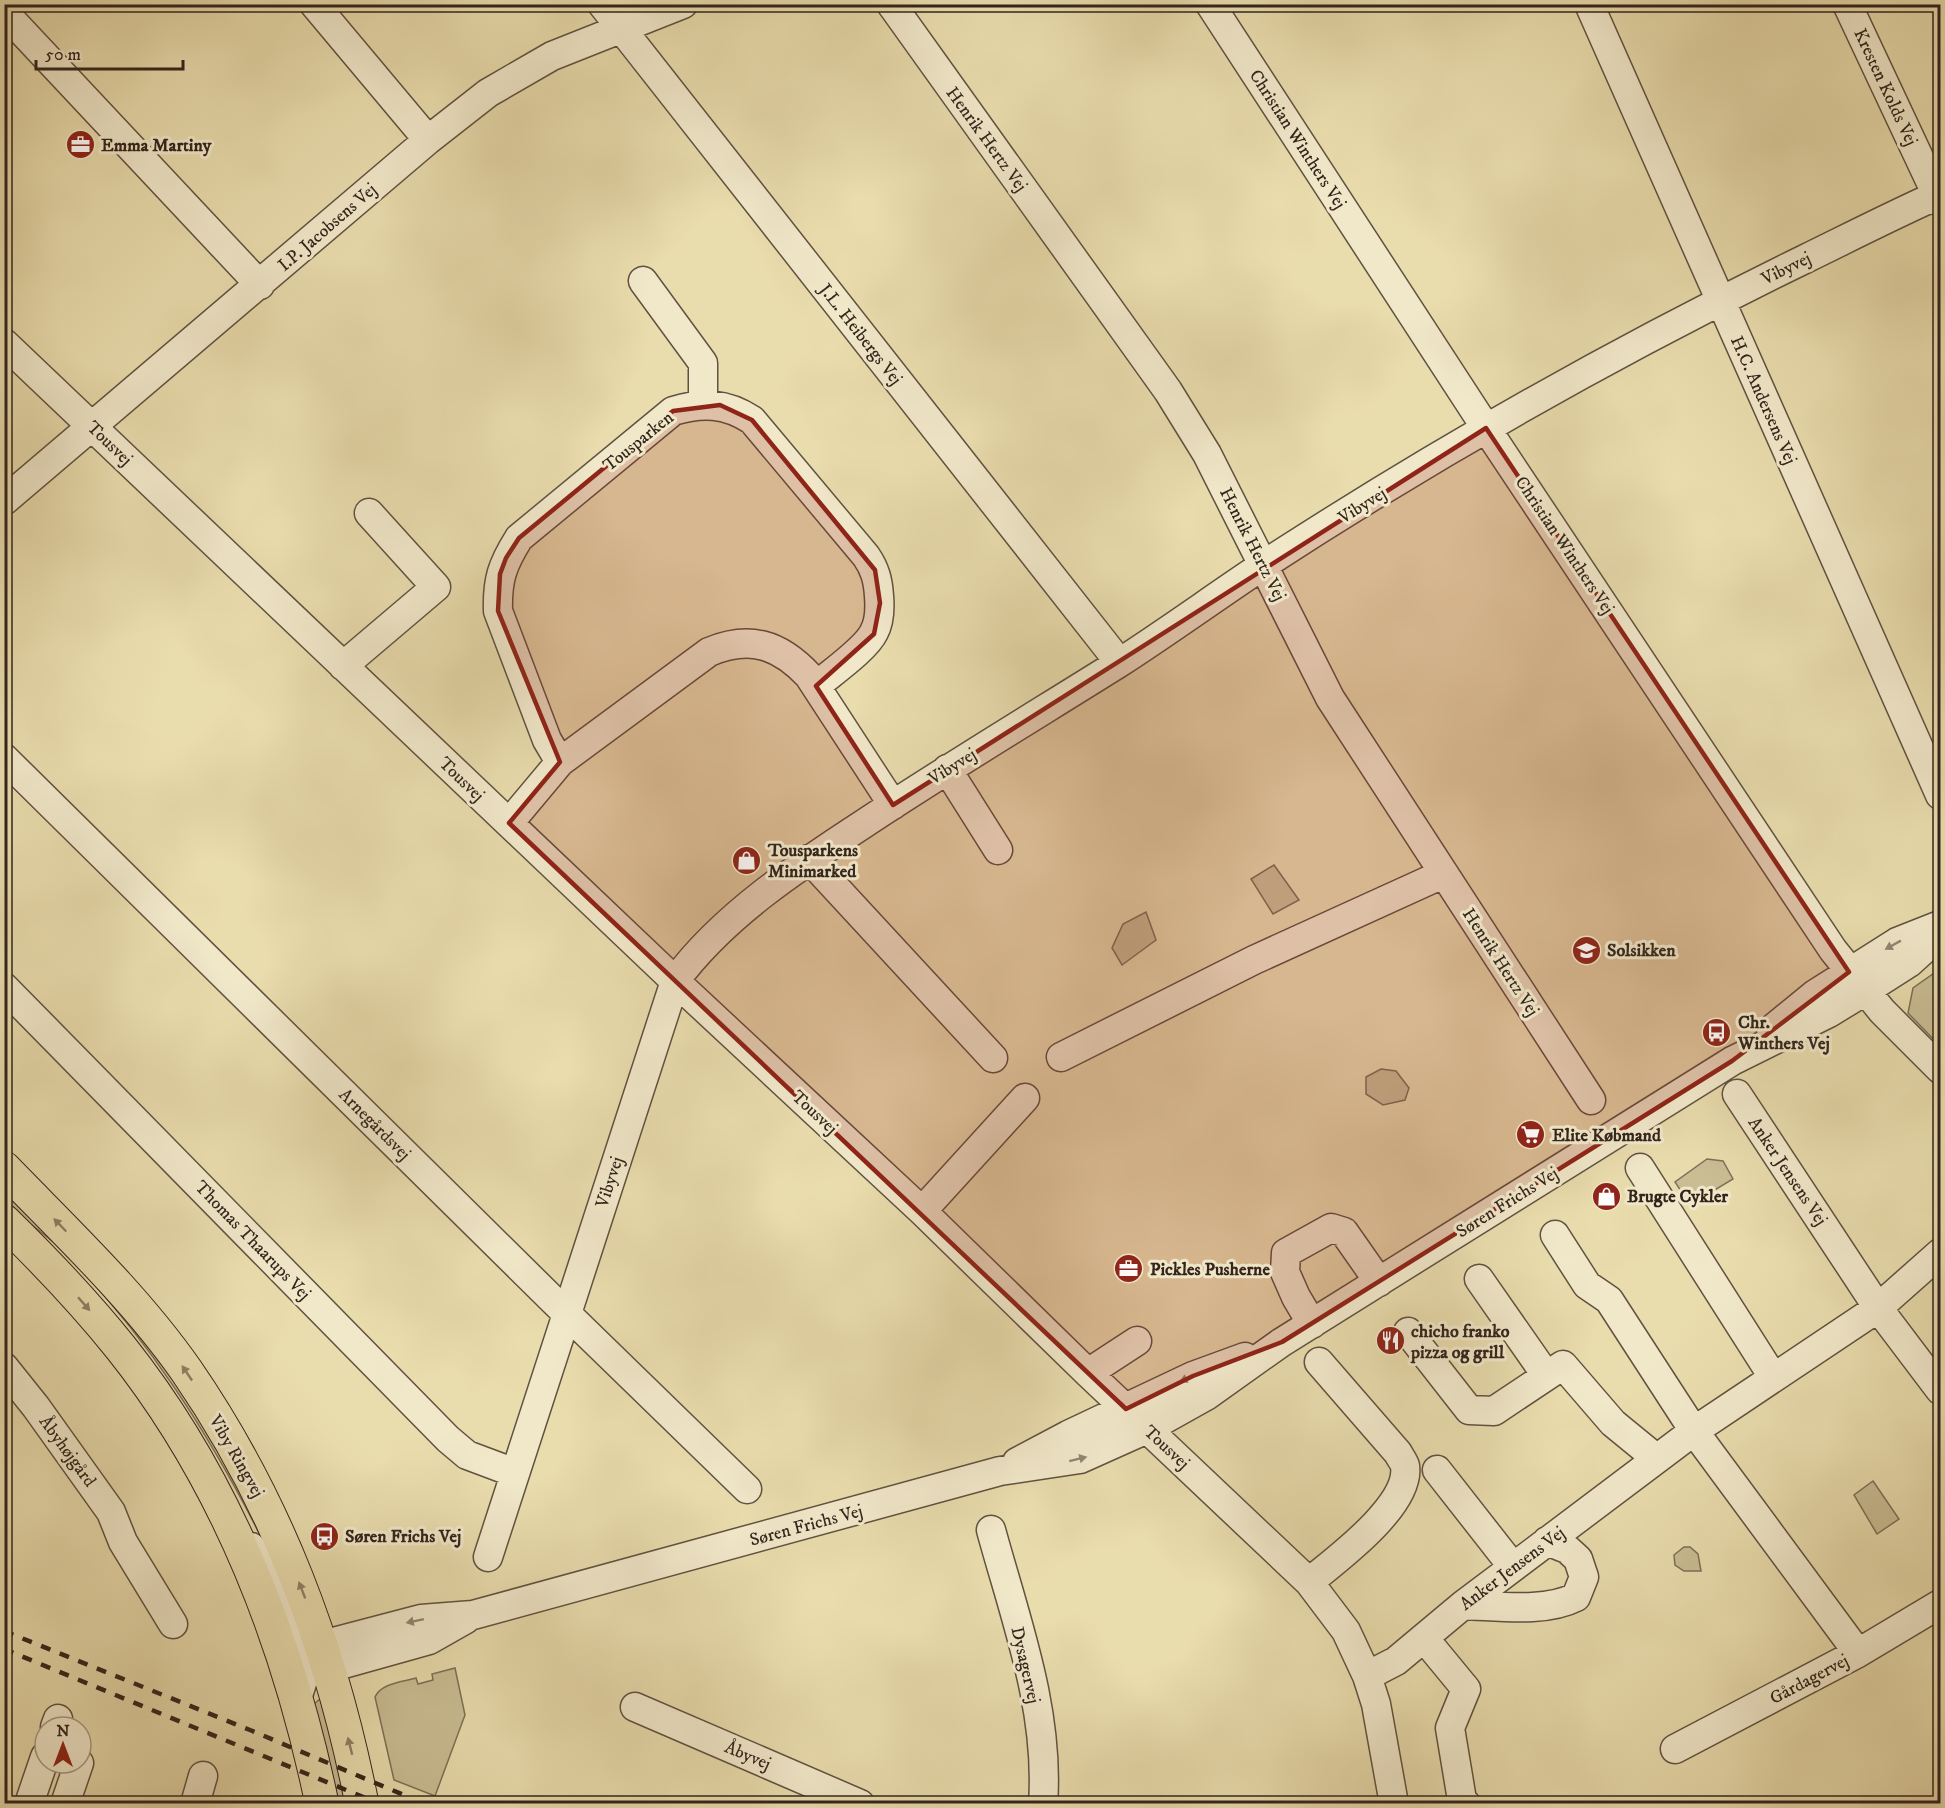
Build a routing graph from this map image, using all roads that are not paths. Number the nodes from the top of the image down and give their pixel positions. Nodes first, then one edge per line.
1 (314, 4) edge
2 (603, 4) edge
3 (683, 4) edge
4 (891, 4) edge
5 (1210, 4) edge
6 (1589, 4) edge
7 (1847, 4) edge
8 (4, 12) edge
9 (620, 28) junction
10 (428, 140) junction
11 (1940, 197) edge
12 (643, 281) dead end
13 (260, 285) junction
14 (1720, 301) junction
15 (4, 343) edge
16 (703, 404) junction
17 (92, 427) junction
18 (1486, 428) junction
19 (4, 501) edge
20 (369, 513) dead end
21 (1264, 565) junction
22 (1119, 662) junction
23 (343, 666) junction
24 (816, 686) junction
25 (4, 758) edge
26 (560, 762) junction
27 (946, 769) junction
28 (1941, 795) edge
29 (893, 805) junction
30 (508, 823) junction
31 (998, 850) dead end
32 (809, 859) junction
33 (1443, 874) junction
34 (1941, 925) edge
35 (1941, 935) edge
36 (675, 981) junction
37 (1857, 981) junction
38 (4, 987) edge
39 (1061, 1057) dead end
40 (993, 1058) dead end
41 (1941, 1069) edge
42 (1737, 1094) dead end
43 (1025, 1098) dead end
44 (1591, 1100) dead end
45 (4, 1167) edge
46 (1640, 1168) dead end
47 (922, 1211) junction
48 (4, 1221) edge
49 (1555, 1235) dead end
50 (1941, 1253) edge
51 (1479, 1280) dead end
52 (1379, 1282) junction
53 (1878, 1308) junction
54 (566, 1313) junction
55 (1312, 1324) junction
56 (1408, 1332) dead end
57 (1137, 1341) dead end
58 (1282, 1342) junction
59 (1319, 1362) dead end
60 (4, 1367) edge
61 (1088, 1374) junction
62 (1546, 1376) junction
63 (1773, 1377) junction
64 (1941, 1390) edge
65 (1126, 1409) junction
66 (1147, 1429) junction
67 (1694, 1431) junction
68 (1657, 1459) junction
69 (1437, 1470) dead end
70 (1000, 1471) junction
71 (515, 1473) junction
72 (213, 1487) junction
73 (747, 1489) dead end
74 (991, 1530) dead end
75 (1547, 1541) junction
76 (488, 1557) dead end
77 (1513, 1567) junction
78 (1309, 1582) junction
79 (1941, 1604) edge
80 (1463, 1605) junction
81 (173, 1624) dead end
82 (1424, 1638) junction
83 (1858, 1653) junction
84 (321, 1656) junction
85 (1367, 1676) junction
86 (297, 1698) junction
87 (635, 1707) dead end
88 (1675, 1749) dead end
89 (39, 1775) edge
90 (75, 1775) edge
91 (203, 1776) dead end
92 (29, 1803) edge
93 (65, 1803) edge
94 (195, 1803) edge
95 (322, 1803) edge
96 (362, 1803) edge
97 (860, 1803) edge
98 (1043, 1803) edge
99 (1394, 1803) edge
100 (1466, 1803) edge

1 - 10 street
2 - 9 street, J.L. Heibergs Vej
3 - 9 street, I.P. Jacobsens Vej
4 - 21 street, Henrik Hertz Vej
5 - 18 street, Christian Winthers Vej
6 - 14 street, H.C. Andersens Vej
7 - 11 street, Kresten Kolds Vej
8 - 13 street
9 - 10 street, I.P. Jacobsens Vej
9 - 22 street, J.L. Heibergs Vej
10 - 13 street, I.P. Jacobsens Vej
11 - 14 street, Vibyvej
12 - 16 street
13 - 17 street, I.P. Jacobsens Vej
14 - 18 street, Vibyvej
14 - 28 street, H.C. Andersens Vej
15 - 17 street, Tousvej
16 - 24 street, Tousparken
16 - 26 street, Tousparken
17 - 19 street, I.P. Jacobsens Vej
17 - 23 street, Tousvej
18 - 21 street, Vibyvej
18 - 37 street, Christian Winthers Vej
20 - 23 street
21 - 22 street, Vibyvej
21 - 33 street, Henrik Hertz Vej
22 - 27 street, Vibyvej
23 - 30 street, Tousvej
24 - 26 street
24 - 29 street
25 - 54 street, Arnegårdsvej
26 - 30 street
27 - 29 street, Vibyvej
27 - 31 street
29 - 32 street, Vibyvej
30 - 36 street, Tousvej
32 - 36 street, Vibyvej
32 - 40 street
33 - 39 street
33 - 44 street, Henrik Hertz Vej
34 -> 37 street, Søren Frichs Vej
35 - 37 street, Søren Frichs Vej
36 - 47 street, Tousvej
36 - 54 street, Vibyvej
37 - 41 street, Christian Winthers Vej
37 - 52 street, Søren Frichs Vej
38 - 71 street, Thomas Thaarups Vej
42 - 53 street, Anker Jensens Vej
43 - 47 street
84 -> 45 main road, Viby Ringvej
46 - 63 street
47 - 61 street, Tousvej
48 -> 72 main road, Viby Ringvej
49 - 67 street
50 - 53 street, Anker Jensens Vej
51 - 62 street
52 - 55 street, Søren Frichs Vej
52 - 55 street
53 - 63 street, Anker Jensens Vej
53 - 64 street
54 - 71 street, Vibyvej
54 - 73 street, Arnegårdsvej
55 - 58 street, Søren Frichs Vej
56 - 62 street
57 - 61 street
58 -> 65 street, Søren Frichs Vej
58 - 66 street, Søren Frichs Vej
59 - 78 street
60 - 81 street, Åbyhøjgård
61 - 65 street, Tousvej
62 - 68 street
63 - 67 street, Anker Jensens Vej
65 - 66 street, Tousvej
65 - 70 street, Søren Frichs Vej
70 -> 66 street, Søren Frichs Vej
66 - 78 street, Tousvej
67 - 68 street, Anker Jensens Vej
67 - 83 street
68 - 75 street, Anker Jensens Vej
69 - 77 street
70 - 84 street, Søren Frichs Vej
71 - 76 street, Vibyvej
72 - 84 street
72 - 86 main road, Viby Ringvej
74 - 98 street, Dysagervej
75 - 77 street, Anker Jensens Vej
75 - 80 street
77 - 80 street, Anker Jensens Vej
78 - 85 street, Tousvej
79 - 83 street, Gårdagervej
80 - 82 street, Anker Jensens Vej
82 - 85 street, Anker Jensens Vej
82 - 100 street
83 - 88 street, Gårdagervej
84 - 86 street
96 -> 84 main road, Viby Ringvej
85 - 99 street, Tousvej
86 - 95 main road, Viby Ringvej
87 - 97 street, Åbyvej
89 - 92 street
90 - 93 street
91 - 94 street

